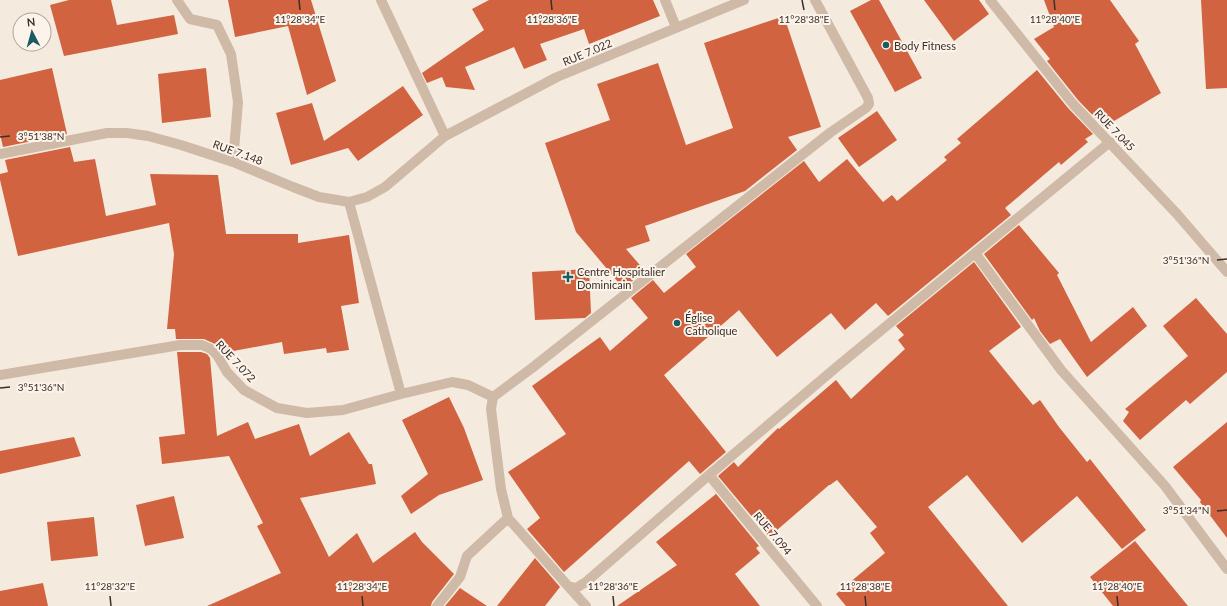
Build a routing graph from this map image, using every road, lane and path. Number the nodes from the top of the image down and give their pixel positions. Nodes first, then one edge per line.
1 (177, 0) edge
2 (382, 0) edge
3 (665, 0) edge
4 (744, 0) edge
5 (815, 0) edge
6 (990, 0) edge
7 (676, 27) junction
8 (445, 136) junction
9 (1110, 142) junction
10 (0, 154) edge
11 (233, 162) junction
12 (349, 202) junction
13 (975, 253) junction
14 (1227, 272) edge
15 (0, 375) edge
16 (401, 394) junction
17 (493, 397) junction
18 (709, 475) junction
19 (508, 518) junction
20 (1227, 569) edge
21 (568, 586) junction
22 (438, 606) edge
23 (586, 606) edge
24 (818, 606) edge

1 - 11 street
2 - 8 street
3 - 7 street
4 - 7 street, RUE 7.022
5 - 17 street
6 - 9 street, RUE 7.045
7 - 8 street, RUE 7.022
8 - 12 street, RUE 7.148
9 - 13 street
9 - 14 street, RUE 7.045
10 - 11 street, RUE 7.148
11 - 12 street, RUE 7.148
12 - 16 street
13 - 18 street
13 - 20 street
15 - 16 street, RUE 7.072
16 - 17 street, RUE 7.072
17 - 19 street
18 - 21 street
18 - 24 street, RUE 7.094
19 - 21 street
19 - 22 street
21 - 23 street

